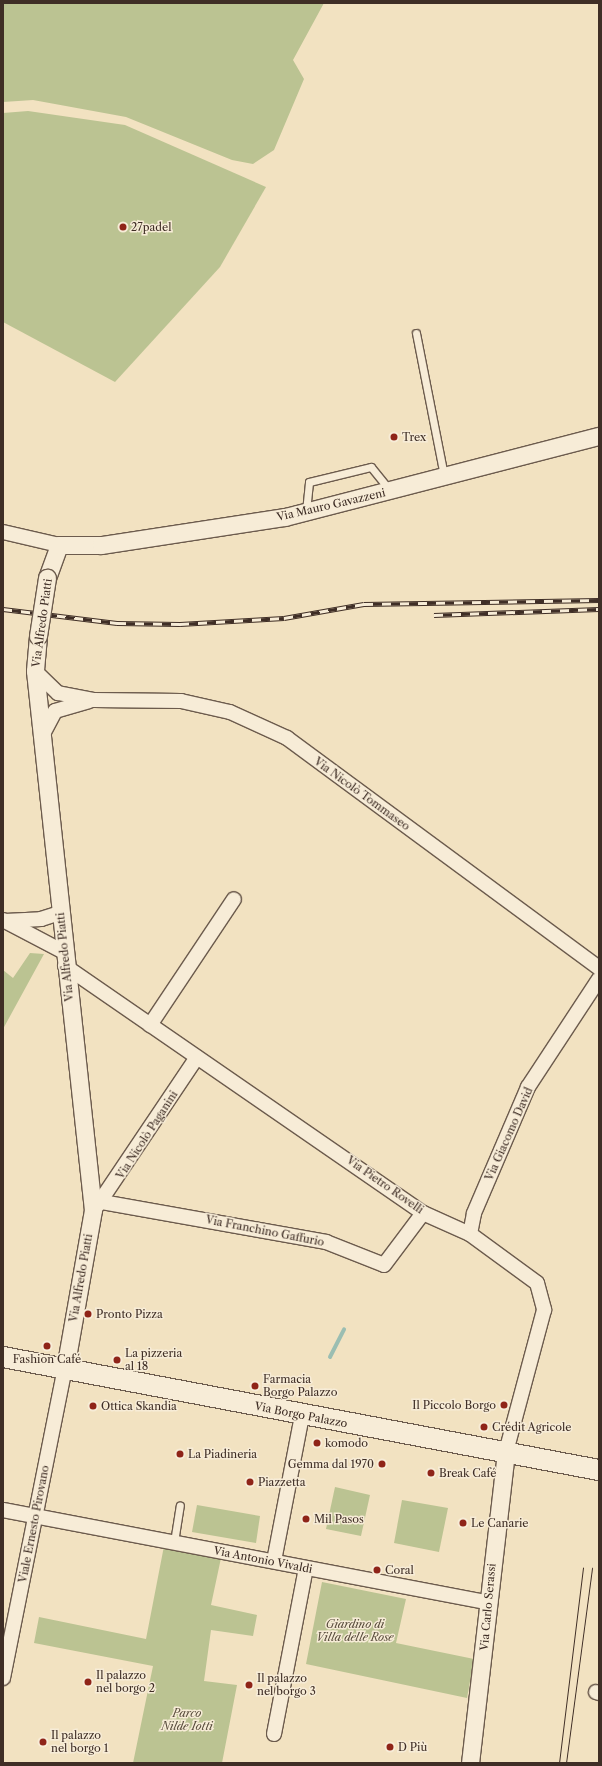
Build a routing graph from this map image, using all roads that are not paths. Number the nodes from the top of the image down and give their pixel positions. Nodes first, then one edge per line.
1 (416, 333) dead end
2 (599, 436) edge
3 (444, 478) junction
4 (390, 491) junction
5 (306, 512) junction
6 (3, 532) edge
7 (59, 545) junction
8 (35, 671) junction
9 (94, 700) junction
10 (43, 734) junction
11 (234, 899) dead end
12 (60, 913) junction
13 (4, 920) edge
14 (65, 959) junction
15 (599, 968) edge
16 (599, 978) edge
17 (150, 1025) junction
18 (197, 1057) junction
19 (97, 1206) junction
20 (423, 1213) junction
21 (470, 1234) junction
22 (3, 1358) edge
23 (65, 1369) junction
24 (302, 1415) junction
25 (506, 1452) junction
26 (599, 1470) edge
27 (180, 1505) dead end
28 (3, 1510) edge
29 (36, 1516) junction
30 (174, 1542) junction
31 (274, 1561) junction
32 (306, 1568) junction
33 (490, 1604) junction
34 (3, 1674) edge
35 (274, 1734) dead end
36 (470, 1763) edge

1 - 3 lane
2 - 3 street, Via Mauro Gavazzeni
3 - 4 street, Via Mauro Gavazzeni
4 - 5 street, Via Mauro Gavazzeni
4 - 5 lane
5 - 7 street, Via Mauro Gavazzeni
6 - 7 street
7 - 8 street, Via Alfredo Piatti, bridge
8 - 9 street, Via Nicolò Tommaseo
8 - 10 street, Via Alfredo Piatti
9 - 10 street, Via Nicolò Tommaseo
9 - 15 street, Via Nicolò Tommaseo
10 - 12 street, Via Alfredo Piatti
11 - 17 street
12 - 13 street, Via Pietro Rovelli
12 - 14 street, Via Alfredo Piatti
13 - 14 street, Via Pietro Rovelli
14 - 17 street, Via Pietro Rovelli
14 - 19 street, Via Alfredo Piatti
16 - 21 street, Via Giacomo David
17 - 18 street, Via Pietro Rovelli
18 - 19 street, Via Nicolò Paganini
18 - 20 street, Via Pietro Rovelli
19 - 20 street, Via Franchino Gaffurio
19 - 23 street, Via Alfredo Piatti
20 - 21 street, Via Pietro Rovelli
21 - 25 street, Via Pietro Rovelli
22 - 23 main road, Via Borgo Palazzo
23 - 24 main road, Via Borgo Palazzo
23 - 29 street, Viale Ernesto Pirovano
24 - 25 main road, Via Borgo Palazzo
24 - 31 street
25 - 26 main road, Via Borgo Palazzo
25 - 33 street, Via Carlo Serassi
27 - 30 lane
28 - 29 street, Via Antonio Vivaldi
29 - 30 street, Via Antonio Vivaldi
29 - 34 street, Viale Ernesto Pirovano
30 - 31 street, Via Antonio Vivaldi
31 - 32 street, Via Antonio Vivaldi
32 - 33 street, Via Antonio Vivaldi
32 - 35 street
33 - 36 street, Via Carlo Serassi

